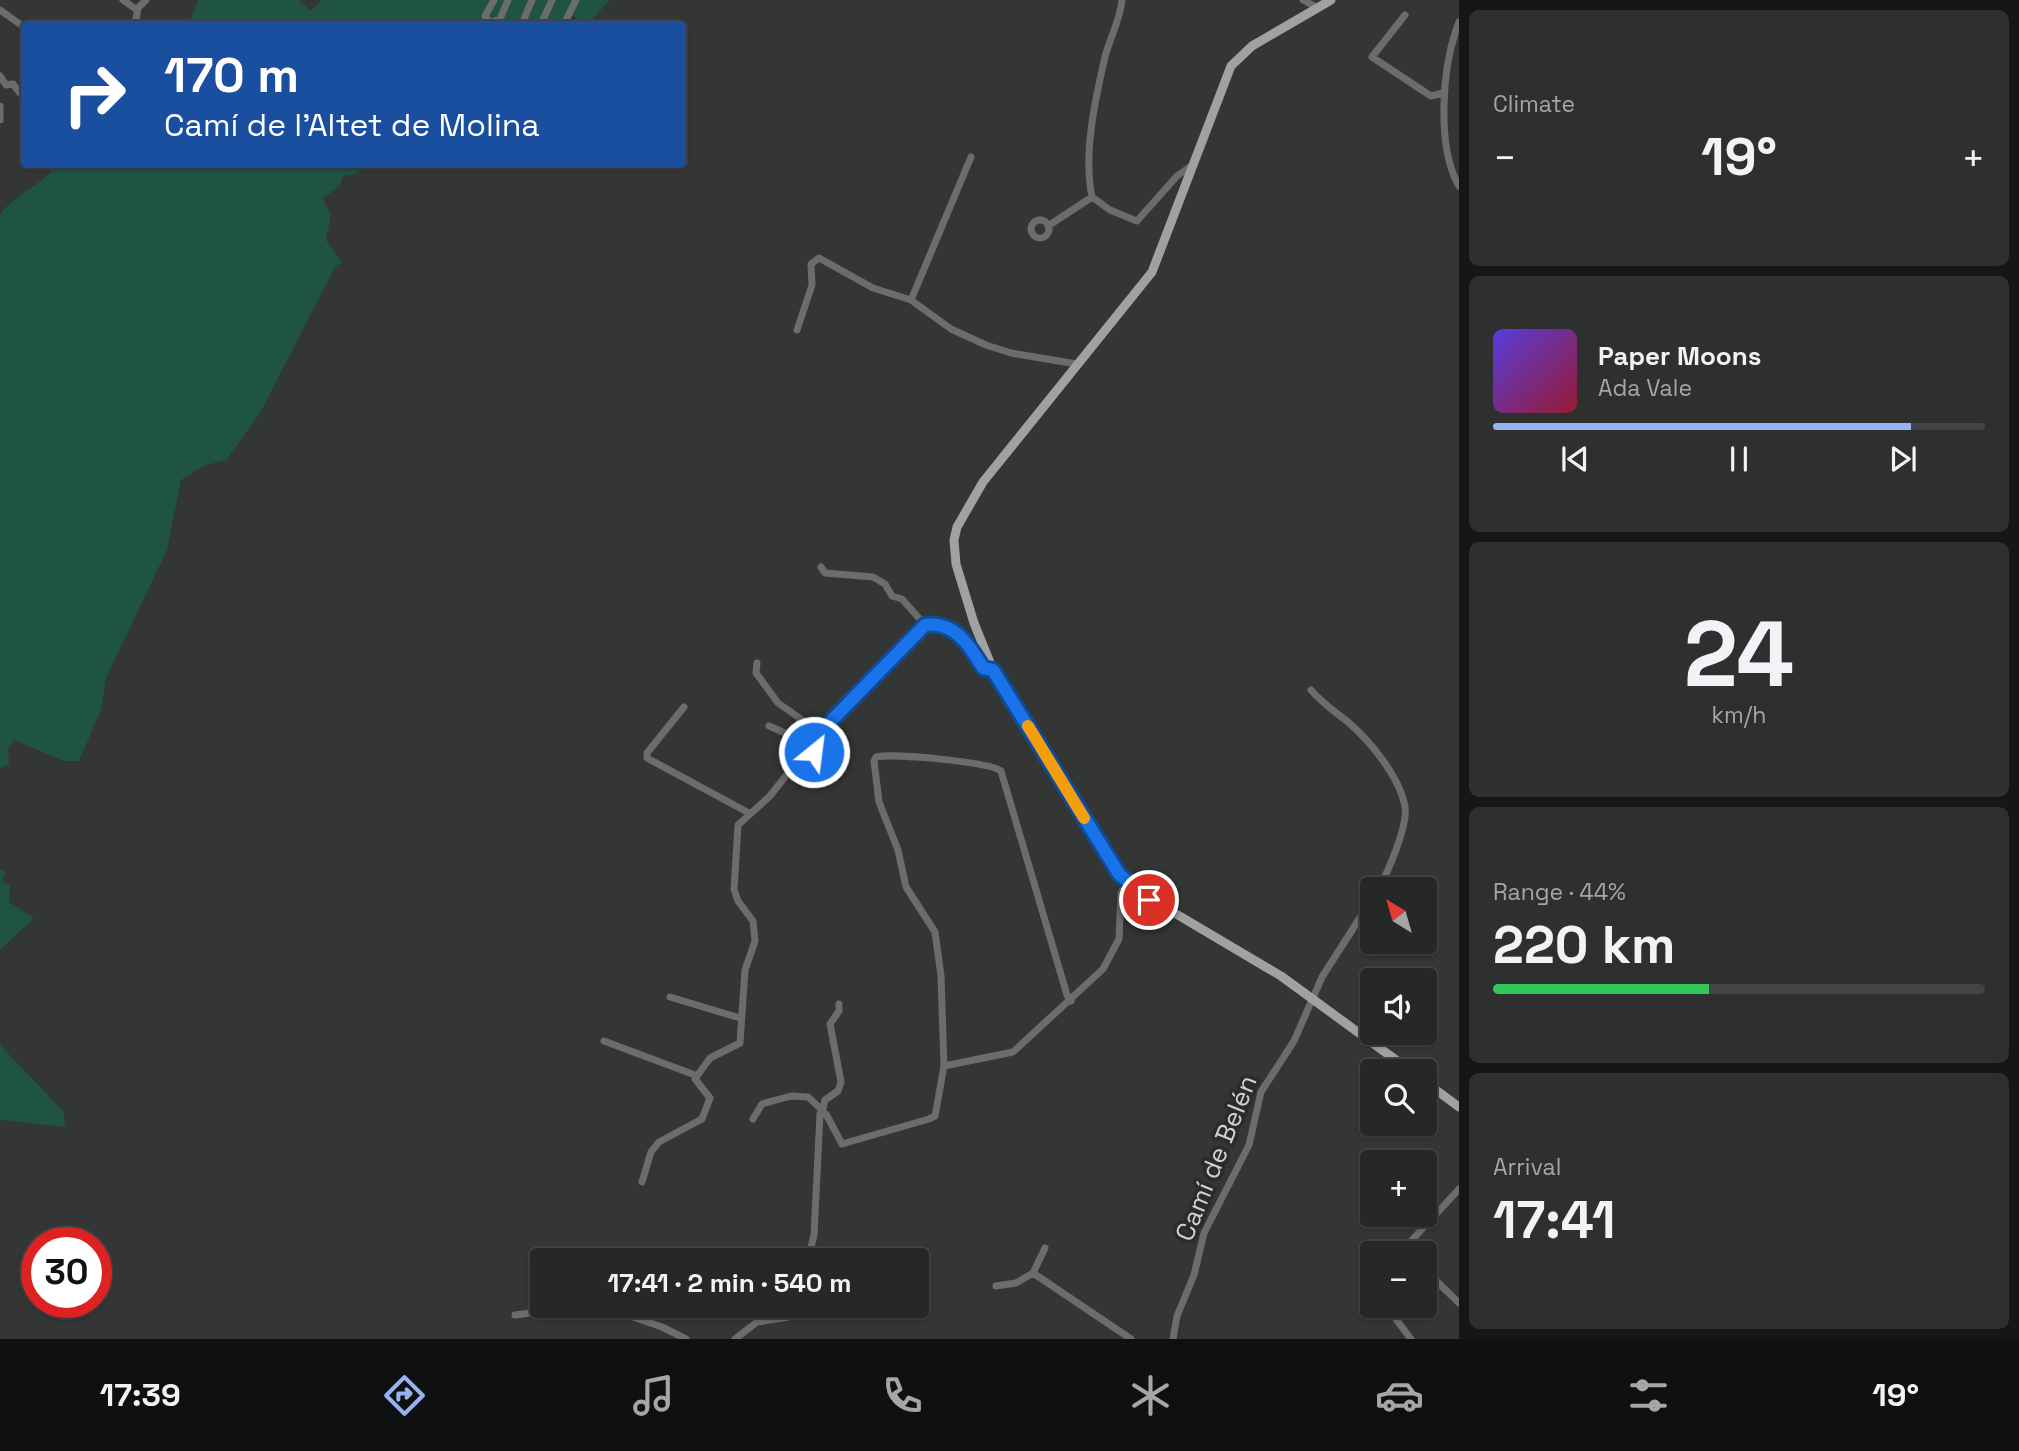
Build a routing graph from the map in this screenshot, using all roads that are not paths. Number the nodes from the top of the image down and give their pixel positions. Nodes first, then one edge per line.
1 (122, 0) edge
2 (146, 0) edge
3 (494, 0) edge
4 (508, 0) edge
5 (532, 0) edge
6 (552, 0) edge
7 (576, 0) edge
8 (1122, 0) edge
9 (1303, 0) edge
10 (1331, 0) edge
11 (1318, 8) junction
12 (0, 10) edge
13 (137, 10) junction
14 (1405, 15) dead end
15 (135, 21) edge
16 (489, 21) edge
17 (495, 21) edge
18 (523, 21) edge
19 (542, 21) edge
20 (566, 21) edge
21 (1459, 22) edge
22 (21, 24) edge
23 (0, 76) edge
24 (1443, 93) junction
25 (21, 94) edge
26 (0, 106) edge
27 (0, 120) edge
28 (971, 158) dead end
29 (1195, 164) junction
30 (1459, 187) edge
31 (1092, 197) junction
32 (1048, 226) dead end
33 (911, 300) junction
34 (797, 330) dead end
35 (1077, 364) junction
36 (821, 566) dead end
37 (925, 625) junction
38 (757, 663) dead end
39 (993, 670) junction
40 (1311, 690) dead end
41 (684, 706) dead end
42 (769, 726) dead end
43 (792, 736) junction
44 (814, 752) junction
45 (749, 813) junction
46 (1386, 877) edge
47 (1126, 883) junction
48 (1360, 918) edge
49 (670, 997) dead end
50 (1312, 998) junction
51 (1071, 1001) junction
52 (839, 1004) dead end
53 (740, 1018) junction
54 (604, 1041) dead end
55 (1395, 1059) edge
56 (944, 1066) junction
57 (695, 1075) junction
58 (1437, 1091) edge
59 (1459, 1107) edge
60 (822, 1111) junction
61 (753, 1119) dead end
62 (642, 1182) dead end
63 (1459, 1189) edge
64 (1413, 1241) edge
65 (811, 1248) edge
66 (1045, 1248) dead end
67 (1033, 1273) junction
68 (1437, 1282) edge
69 (996, 1286) dead end
70 (1459, 1303) edge
71 (515, 1315) dead end
72 (783, 1318) edge
73 (1395, 1318) edge
74 (686, 1339) edge
75 (735, 1339) edge
76 (1131, 1339) edge
77 (1173, 1339) edge
78 (1410, 1339) edge

1 - 13 street
2 - 13 street
3 - 16 street
4 - 17 street
5 - 18 street
6 - 19 street
7 - 20 street
8 - 31 street
9 - 11 street
10 - 11 main road
11 - 29 main road
12 - 22 street
13 - 15 street
14 - 24 street
21 - 24 street
23 - 25 street
24 - 30 street
26 - 27 street
28 - 33 street
29 - 31 street
29 - 35 main road
31 - 32 street
33 - 34 street
33 - 35 street
35 - 39 main road
36 - 37 street
37 - 39 street
37 - 44 street
38 - 43 street
39 - 47 main road
40 - 46 street
41 - 45 street
42 - 43 street
43 - 44 street
44 - 45 street
45 - 53 street
47 - 50 main road
47 - 51 street
48 - 50 street, Camí de Belén
49 - 53 street
50 - 55 main road
50 - 77 street, Camí de Belén
51 - 56 street
51 - 56 street
52 - 60 street
53 - 57 street
54 - 57 street
56 - 60 street
57 - 62 street
58 - 59 main road
60 - 61 street
60 - 65 street
63 - 64 street
66 - 67 street
67 - 69 street
67 - 76 street
68 - 70 street
71 - 74 street
72 - 75 street
73 - 78 street

